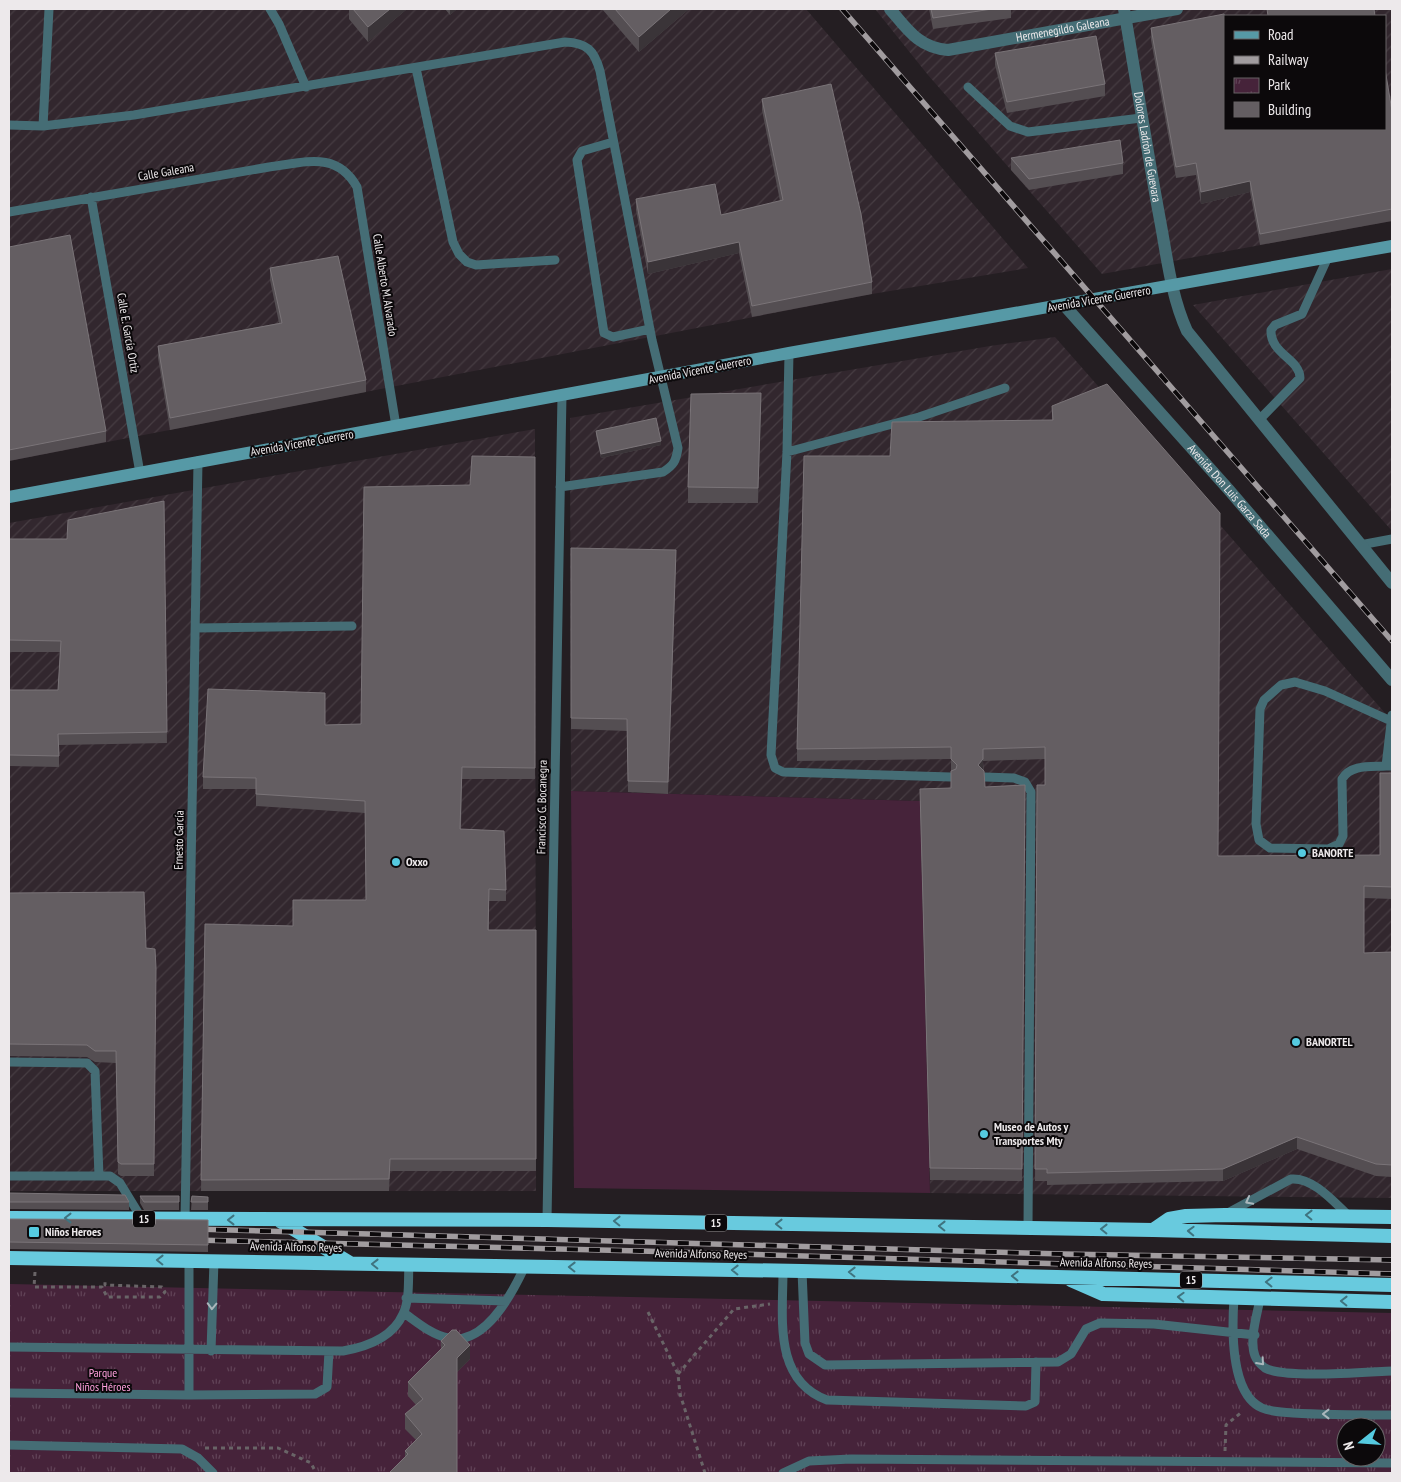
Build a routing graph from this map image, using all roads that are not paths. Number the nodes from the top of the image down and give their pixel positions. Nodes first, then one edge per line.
1 (49, 9) edge
2 (270, 9) edge
3 (890, 9) edge
4 (1177, 9) edge
5 (1125, 14) edge
6 (416, 68) junction
7 (306, 87) junction
8 (968, 87) dead end
9 (1141, 118) junction
10 (9, 125) edge
11 (43, 126) junction
12 (613, 142) junction
13 (329, 162) joint
14 (91, 198) junction
15 (9, 212) edge
16 (1392, 246) edge
17 (1328, 257) junction
18 (555, 260) dead end
19 (1172, 286) junction
20 (1064, 306) junction
21 (650, 329) junction
22 (789, 353) junction
23 (661, 377) junction
24 (1005, 388) dead end
25 (562, 395) junction
26 (1260, 419) junction
27 (396, 426) junction
28 (787, 452) junction
29 (198, 462) junction
30 (140, 473) junction
31 (560, 487) junction
32 (9, 497) edge
33 (1392, 539) edge
34 (1360, 545) junction
35 (1388, 571) edge
36 (1392, 583) edge
37 (352, 626) dead end
38 (196, 628) junction
39 (1392, 680) edge
40 (1392, 718) edge
41 (1389, 766) edge
42 (951, 777) edge
43 (984, 777) edge
44 (9, 1062) edge
45 (9, 1176) edge
46 (99, 1176) junction
47 (1224, 1215) junction
48 (1349, 1216) junction
49 (1392, 1217) edge
50 (9, 1218) edge
51 (142, 1219) junction
52 (185, 1219) junction
53 (280, 1220) junction
54 (547, 1220) junction
55 (1028, 1228) junction
56 (1153, 1230) junction
57 (1392, 1236) edge
58 (9, 1258) edge
59 (188, 1261) junction
60 (214, 1261) junction
61 (350, 1263) junction
62 (409, 1264) junction
63 (525, 1266) junction
64 (783, 1270) junction
65 (802, 1271) junction
66 (1064, 1277) junction
67 (1392, 1285) edge
68 (406, 1298) junction
69 (1234, 1298) junction
70 (1260, 1299) junction
71 (506, 1301) junction
72 (1392, 1302) edge
73 (404, 1313) junction
74 (1233, 1332) junction
75 (1255, 1334) junction
76 (9, 1347) edge
77 (212, 1350) junction
78 (188, 1351) junction
79 (329, 1351) junction
80 (1036, 1362) junction
81 (1392, 1371) edge
82 (9, 1393) edge
83 (189, 1395) junction
84 (1392, 1415) edge
85 (9, 1444) edge
86 (1392, 1462) edge
87 (213, 1473) edge
88 (782, 1473) edge

1 - 11 lane
2 - 7 lane
3 - 5 street, Hermenegildo Galeana
4 - 5 street, Hermenegildo Galeana
5 - 9 street, Dolores Ladròn de Guevara
6 - 7 lane
6 - 12 lane
6 - 18 lane
7 - 11 lane
8 - 9 lane
9 - 19 street, Dolores Ladròn de Guevara
10 - 11 lane
12 - 21 lane
12 - 21 lane
13 - 14 lane, Calle Galeana
13 - 27 lane, Calle Alberto M. Alvarado
14 - 15 lane, Calle Galeana
14 - 30 lane, Calle E. García Ortiz
16 - 17 main road, Avenida Vicente Guerrero
17 - 19 main road, Avenida Vicente Guerrero
17 - 26 lane
19 - 20 main road, Avenida Vicente Guerrero
19 - 26 street
20 - 22 main road, Avenida Vicente Guerrero
20 - 39 street, Avenida Don Luis Garza Sada
21 - 23 lane
22 - 23 main road, Avenida Vicente Guerrero
22 - 28 lane
23 - 25 main road, Avenida Vicente Guerrero
23 - 31 lane
24 - 28 lane
25 - 27 main road, Avenida Vicente Guerrero
25 - 31 lane, Francisco G. Bocanegra
26 - 34 street
27 - 29 main road, Avenida Vicente Guerrero
28 - 42 lane
29 - 30 main road, Avenida Vicente Guerrero
29 - 38 lane, Ernesto García
30 - 32 main road, Avenida Vicente Guerrero
31 - 54 lane, Francisco G. Bocanegra
33 - 34 lane
34 - 35 street
35 - 36 street
37 - 38 lane
38 - 52 lane, Ernesto García
40 - 41 lane
40 - 41 lane
43 - 55 lane
44 - 46 lane
45 - 46 lane
46 - 51 lane
48 -> 47 highway
48 -> 47 lane
47 - 56 highway
48 - 49 highway
51 -> 50 highway, 15
51 - 52 highway, 15
53 -> 52 highway, 15
53 - 54 highway, 15
53 - 61 highway
55 -> 54 highway, 15
56 -> 55 highway, 15
57 -> 56 highway, 15
59 -> 58 highway, Avenida Alfonso Reyes / 15
59 - 60 highway, Avenida Alfonso Reyes / 15
59 - 78 lane
60 - 61 highway, Avenida Alfonso Reyes / 15
60 -> 77 lane
62 -> 61 highway, Avenida Alfonso Reyes / 15
62 - 63 highway, Avenida Alfonso Reyes / 15
62 - 68 lane
64 -> 63 highway, Avenida Alfonso Reyes / 15
63 - 71 lane
64 - 65 highway, Avenida Alfonso Reyes / 15
64 - 80 lane
66 -> 65 highway, Avenida Alfonso Reyes / 15
65 - 80 lane
67 -> 66 highway, Avenida Alfonso Reyes / 15
69 -> 66 highway
68 - 71 lane
68 - 73 lane
69 - 70 highway
69 - 74 lane
72 -> 70 highway
70 - 75 lane
71 - 73 lane
73 - 79 lane
74 - 75 lane
74 - 80 lane
84 -> 74 lane
75 -> 81 lane
76 - 78 lane
77 - 78 lane
77 - 79 lane
78 - 83 lane
79 - 83 lane
82 - 83 lane
85 - 87 lane
86 - 88 lane

